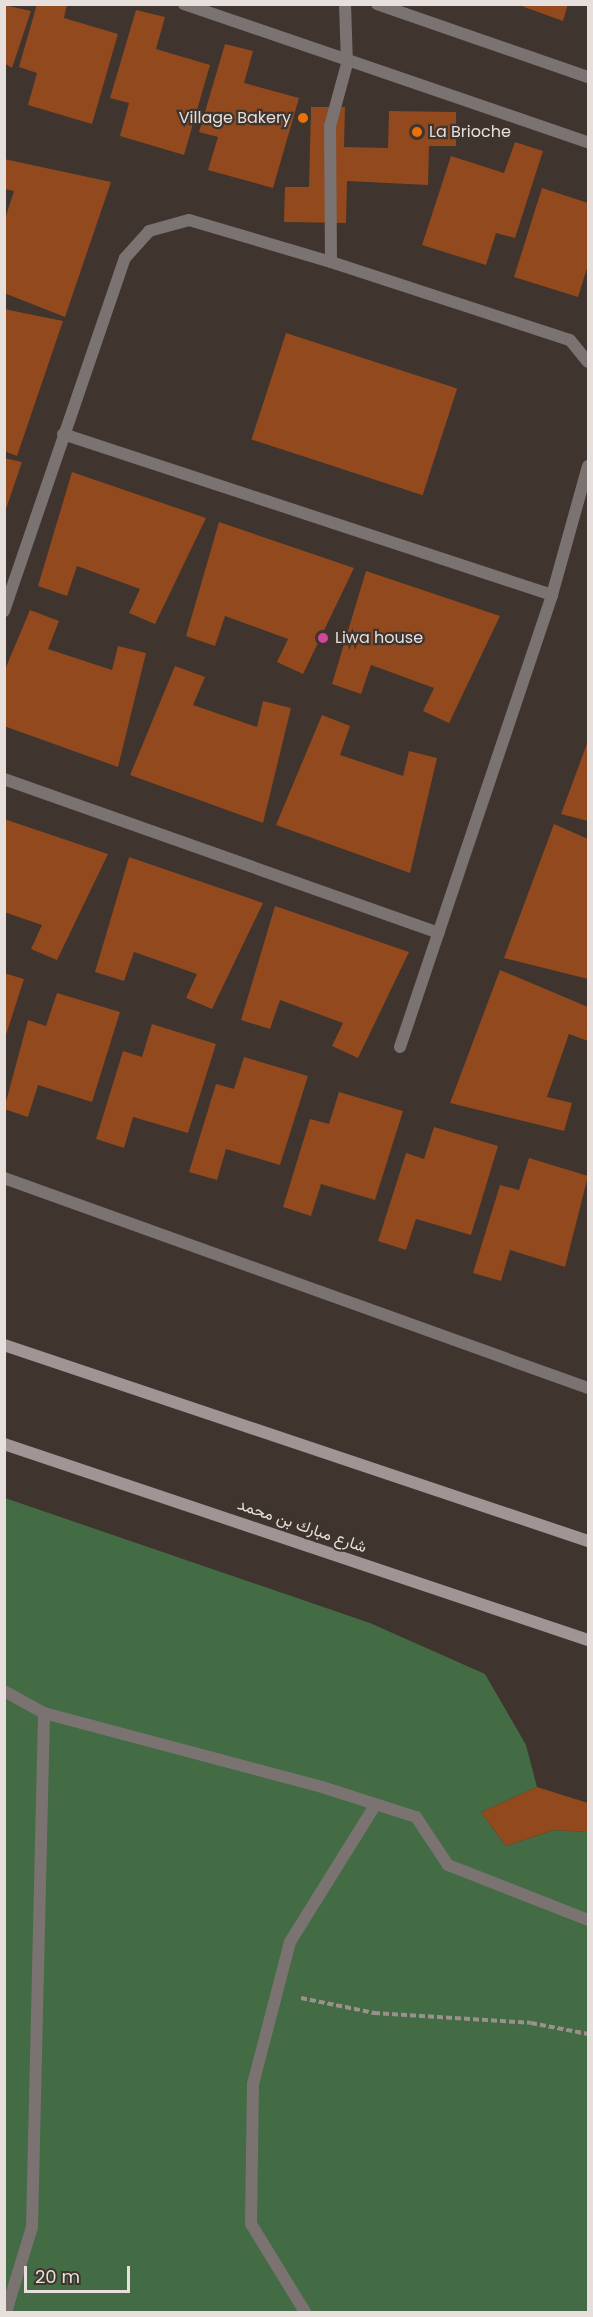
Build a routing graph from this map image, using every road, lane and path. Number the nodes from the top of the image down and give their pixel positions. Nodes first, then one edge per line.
1 (184, 4) edge
2 (345, 4) edge
3 (377, 4) edge
4 (347, 64) junction
5 (588, 77) edge
6 (588, 142) edge
7 (331, 262) junction
8 (588, 362) edge
9 (63, 434) junction
10 (588, 466) edge
11 (552, 595) junction
12 (4, 611) edge
13 (4, 779) edge
14 (439, 933) junction
15 (400, 1047) dead end
16 (4, 1178) edge
17 (4, 1345) edge
18 (588, 1388) edge
19 (4, 1444) edge
20 (588, 1541) edge
21 (588, 1640) edge
22 (4, 1691) edge
23 (44, 1713) junction
24 (374, 1807) junction
25 (588, 1920) edge
26 (277, 1993) junction
27 (588, 2034) edge
28 (6, 2313) edge
29 (305, 2313) edge

1 - 4 street
2 - 4 street
3 - 5 street
4 - 6 street
4 - 7 street
7 - 8 street
7 - 9 street
9 - 11 street
9 - 12 street
10 - 11 street
11 - 14 street
13 - 14 street
14 - 15 street
16 - 18 street
17 - 20 main road
19 - 21 main road, شارع مبارك بن محمد
22 - 23 street
23 - 24 street
23 - 28 street
24 - 25 street
24 - 26 street
26 - 27 path
26 - 29 street

